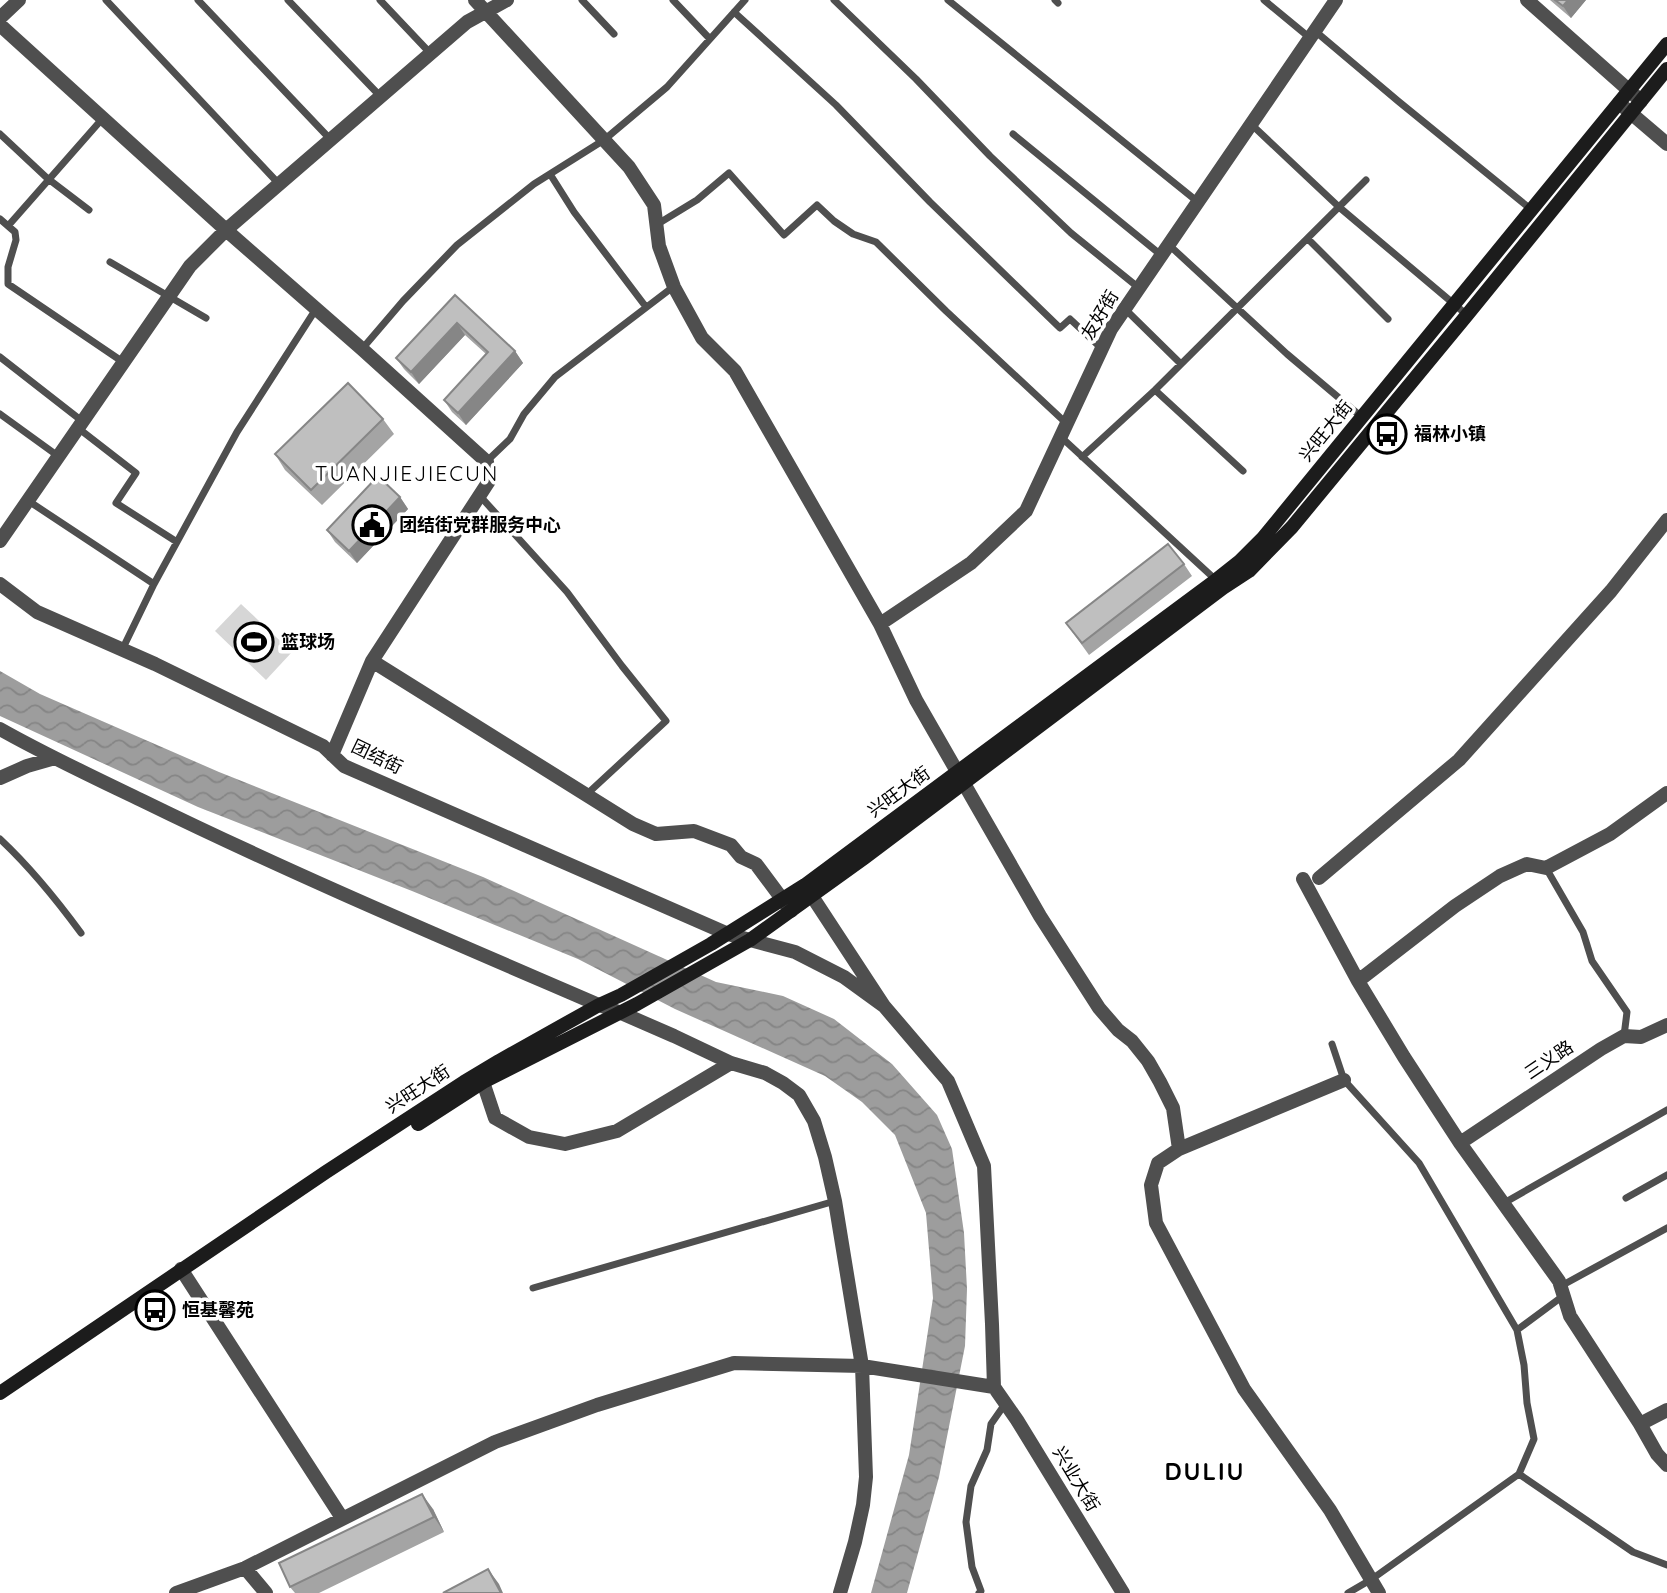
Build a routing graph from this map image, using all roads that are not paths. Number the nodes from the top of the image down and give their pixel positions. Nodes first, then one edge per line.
1 (19, 0) edge
2 (106, 0) edge
3 (198, 0) edge
4 (288, 0) edge
5 (380, 0) edge
6 (475, 0) edge
7 (506, 0) edge
8 (582, 0) edge
9 (673, 0) edge
10 (746, 0) edge
11 (834, 0) edge
12 (948, 0) edge
13 (962, 0) edge
14 (1264, 0) edge
15 (1336, 0) edge
16 (1527, 0) edge
17 (956, 7) junction
18 (486, 12) junction
19 (734, 12) junction
20 (0, 18) edge
21 (0, 25) edge
22 (614, 34) dead end
23 (1313, 34) junction
24 (710, 39) junction
25 (1667, 44) edge
26 (432, 54) junction
27 (1667, 69) edge
28 (1624, 97) junction
29 (381, 98) junction
30 (1636, 107) junction
31 (103, 118) junction
32 (1251, 124) junction
33 (0, 134) edge
34 (1013, 134) dead end
35 (331, 140) junction
36 (604, 140) junction
37 (1667, 144) edge
38 (550, 174) junction
39 (49, 180) junction
40 (1366, 180) dead end
41 (280, 184) junction
42 (1198, 202) junction
43 (1339, 207) junction
44 (89, 210) dead end
45 (1532, 210) junction
46 (0, 219) edge
47 (1545, 219) junction
48 (656, 225) junction
49 (8, 226) junction
50 (226, 230) junction
51 (1308, 239) junction
52 (1165, 250) junction
53 (110, 262) dead end
54 (674, 287) junction
55 (1139, 288) junction
56 (169, 296) junction
57 (1454, 304) junction
58 (646, 307) junction
59 (316, 309) junction
60 (1125, 309) junction
61 (1237, 309) junction
62 (1467, 316) junction
63 (206, 317) dead end
64 (1388, 319) dead end
65 (1102, 348) junction
66 (362, 349) junction
67 (0, 357) edge
68 (123, 362) junction
69 (1181, 364) junction
70 (1154, 390) junction
71 (0, 414) edge
72 (1362, 417) junction
73 (80, 425) junction
74 (1375, 428) junction
75 (1063, 430) junction
76 (58, 456) junction
77 (1082, 457) junction
78 (486, 462) junction
79 (1244, 471) dead end
80 (479, 495) junction
81 (27, 500) junction
82 (1667, 520) edge
83 (0, 541) edge
84 (177, 542) junction
85 (0, 584) edge
86 (155, 584) junction
87 (1220, 584) junction
88 (880, 624) junction
89 (122, 650) junction
90 (372, 661) junction
91 (0, 729) edge
92 (332, 755) junction
93 (55, 758) junction
94 (0, 778) edge
95 (961, 778) junction
96 (1667, 793) edge
97 (586, 795) junction
98 (0, 839) edge
99 (1546, 867) junction
100 (1319, 878) dead end
101 (1303, 879) dead end
102 (808, 891) junction
103 (787, 905) junction
104 (81, 933) dead end
105 (728, 934) junction
106 (744, 943) junction
107 (1358, 981) junction
108 (599, 1005) junction
109 (884, 1006) junction
110 (619, 1012) junction
111 (1667, 1025) edge
112 (1624, 1036) junction
113 (1332, 1044) dead end
114 (732, 1063) junction
115 (1344, 1080) junction
116 (483, 1082) junction
117 (1667, 1111) edge
118 (1460, 1143) junction
119 (1179, 1149) junction
120 (1667, 1175) edge
121 (1626, 1198) dead end
122 (835, 1201) junction
123 (1504, 1203) junction
124 (1667, 1227) edge
125 (183, 1272) junction
126 (533, 1288) dead end
127 (1562, 1291) junction
128 (1517, 1330) junction
129 (863, 1366) junction
130 (993, 1387) junction
131 (0, 1393) edge
132 (0, 1402) edge
133 (1005, 1404) junction
134 (1667, 1410) edge
135 (1640, 1424) junction
136 (1667, 1465) edge
137 (1518, 1474) junction
138 (342, 1518) junction
139 (1667, 1565) edge
140 (245, 1567) junction
141 (1372, 1579) junction
142 (981, 1592) edge
143 (176, 1593) edge
144 (267, 1593) edge
145 (840, 1593) edge
146 (1123, 1593) edge
147 (1348, 1593) edge
148 (1379, 1593) edge

1 - 20 street
2 - 41 lane
3 - 35 lane
4 - 29 lane
5 - 26 lane
6 - 18 street
7 - 18 street
8 - 22 lane
9 - 24 lane
10 - 19 lane
11 - 55 lane
12 - 17 lane
13 - 17 lane
14 - 23 lane
15 - 23 street, 友好街
16 - 28 street
17 - 42 lane
18 - 26 street
18 - 36 street
19 - 24 lane
19 - 65 lane
21 - 31 street
23 - 32 street, 友好街
23 - 45 lane
24 - 36 lane
25 - 28 street, 兴旺大街
26 - 29 street
27 - 30 street, 兴旺大街
28 - 30 street
28 - 45 street, 兴旺大街
29 - 35 street
30 - 37 street
30 - 47 street, 兴旺大街
31 - 39 lane
31 - 50 street
32 - 42 street, 友好街
32 - 43 lane
33 - 39 lane
34 - 52 lane
35 - 41 street
36 - 38 lane
36 - 48 street
38 - 58 lane
38 - 66 lane
39 - 44 lane
39 - 49 lane
40 - 43 lane
41 - 50 street
42 - 52 street, 友好街
43 - 51 lane
43 - 57 lane
45 - 47 lane
45 - 57 street, 兴旺大街
46 - 49 lane
47 - 62 street, 兴旺大街
48 - 54 street
48 - 75 lane
49 - 68 lane
50 - 56 street
50 - 59 street
51 - 61 lane
51 - 64 lane
52 - 55 street, 友好街
52 - 61 lane
53 - 56 lane
54 - 58 lane
54 - 88 street
55 - 60 street, 友好街
56 - 63 lane
56 - 68 street
57 - 62 lane
57 - 72 street, 兴旺大街
58 - 78 lane
59 - 66 street
59 - 84 lane
60 - 65 street, 友好街
60 - 69 lane
61 - 69 lane
61 - 72 lane
62 - 74 street, 兴旺大街
65 - 75 street, 友好街
66 - 78 street
67 - 73 lane
68 - 73 street
69 - 70 lane
70 - 77 lane
70 - 79 lane
71 - 76 lane
72 - 74 lane
72 - 87 street, 兴旺大街
73 - 76 street
73 - 84 lane
74 - 87 street, 兴旺大街
75 - 77 lane
75 - 88 street, 友好街
76 - 81 street
77 - 87 lane
78 - 80 street
80 - 90 street
80 - 97 lane
81 - 83 street
81 - 86 lane
82 - 100 street
84 - 86 lane
85 - 89 street, 团结街
86 - 89 lane
87 - 95 street, 兴旺大街
88 - 95 street
89 - 92 street, 团结街
90 - 92 street
90 - 97 street
91 - 93 street
92 - 105 street, 团结街
93 - 94 street
93 - 108 street
95 - 102 street, 兴旺大街
95 - 119 street
96 - 99 street
97 - 103 street
98 - 104 lane
99 - 107 street
99 - 112 lane
101 - 107 street
102 - 103 street, 兴旺大街
102 - 109 street
103 - 105 street, 兴旺大街
103 - 106 street, 兴旺大街
105 - 106 street, 团结街
105 - 108 street, 兴旺大街
106 - 109 street, 团结街
106 - 110 street, 兴旺大街
107 - 118 street
108 - 110 street
108 - 125 street, 兴旺大街
109 - 130 street
110 - 114 street
110 - 116 street, 兴旺大街
111 - 112 street, 三义路
112 - 118 street, 三义路
113 - 115 lane
114 - 116 street
114 - 122 street
115 - 119 street
115 - 128 lane
116 - 125 street, 兴旺大街
117 - 123 lane
118 - 123 street
119 - 141 street
120 - 121 lane
122 - 126 lane
122 - 129 street
123 - 127 street
124 - 127 lane
125 - 131 street, 兴旺大街
125 - 132 street, 兴旺大街
125 - 138 street
127 - 128 lane
127 - 135 street
128 - 137 lane
129 - 130 street
129 - 138 street
129 - 145 street
130 - 133 street, 兴业大街
133 - 142 lane
133 - 146 street, 兴业大街
134 - 135 street
135 - 136 street
137 - 139 lane
137 - 141 lane
138 - 140 street
140 - 143 street
140 - 144 street
141 - 147 lane
141 - 148 street

